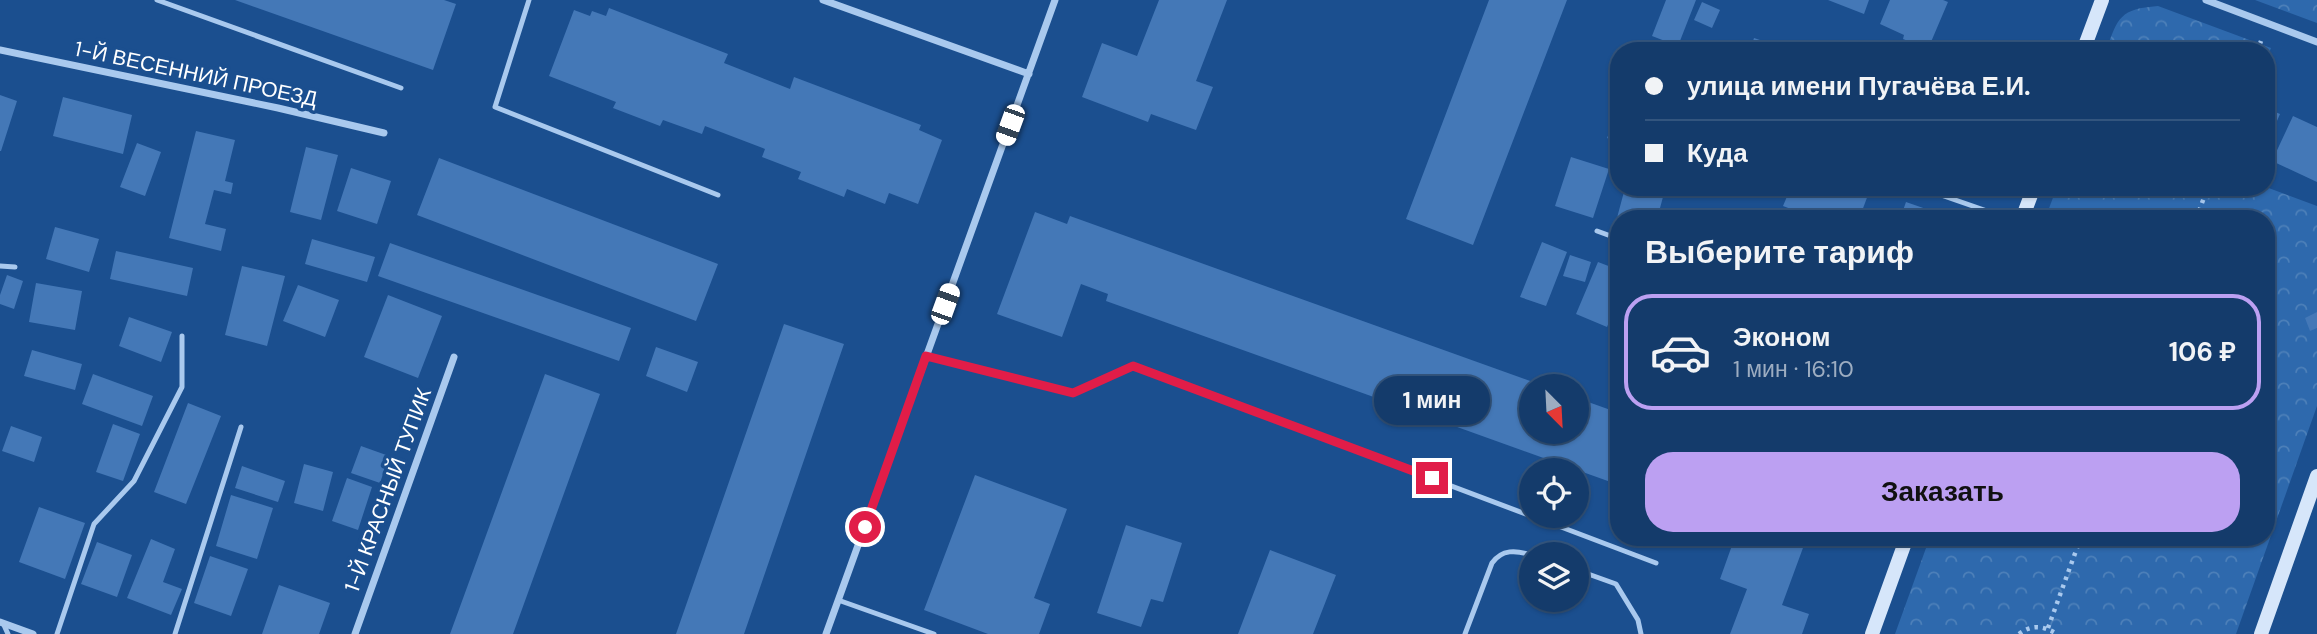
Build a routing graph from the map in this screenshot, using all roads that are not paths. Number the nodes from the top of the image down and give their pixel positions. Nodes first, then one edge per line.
1 (157, 0) edge
2 (528, 0) edge
3 (823, 0) edge
4 (1055, 0) edge
5 (2102, 0) edge
6 (2206, 0) edge
7 (2086, 42) edge
8 (2317, 42) edge
9 (0, 50) edge
10 (1029, 74) junction
11 (401, 88) dead end
12 (384, 133) dead end
13 (719, 195) dead end
14 (1944, 196) edge
15 (1984, 210) edge
16 (1598, 231) dead end
17 (1610, 236) edge
18 (0, 266) edge
19 (15, 267) dead end
20 (182, 335) dead end
21 (926, 356) junction
22 (454, 357) dead end
23 (241, 427) dead end
24 (2317, 476) edge
25 (2314, 494) edge
26 (1519, 511) edge
27 (1564, 528) edge
28 (1610, 546) edge
29 (1611, 546) edge
30 (1904, 546) edge
31 (1519, 553) edge
32 (1656, 563) dead end
33 (1589, 574) edge
34 (838, 600) junction
35 (1, 623) edge
36 (8, 634) edge
37 (33, 634) edge
38 (57, 634) edge
39 (175, 634) edge
40 (355, 634) edge
41 (826, 634) edge
42 (934, 634) edge
43 (1465, 634) edge
44 (1641, 634) edge
45 (1871, 634) edge
46 (2261, 634) edge

1 - 11 lane
2 - 13 lane
3 - 10 street
4 - 10 street
5 - 7 main road
6 - 8 street
9 - 12 street, 1-Й ВЕСЕННИЙ ПРОЕЗД
10 - 21 street
14 - 15 lane
16 - 17 lane
18 - 19 lane
20 - 38 lane
21 - 26 lane
21 - 34 street
22 - 40 street, 1-Й КРАСНЫЙ ТУПИК
23 - 39 lane
24 - 25 main road
25 - 46 main road
27 - 28 lane
29 - 32 lane
30 - 45 main road
31 - 43 lane
33 - 44 lane
34 - 41 street
34 - 42 lane
35 - 36 lane
35 - 37 street

